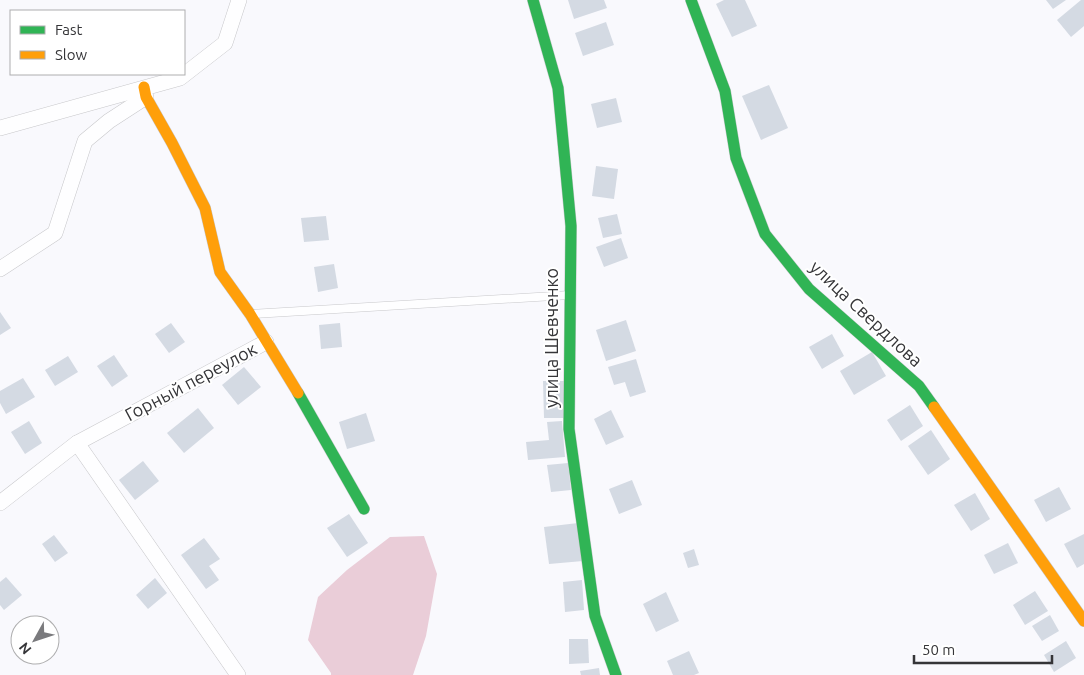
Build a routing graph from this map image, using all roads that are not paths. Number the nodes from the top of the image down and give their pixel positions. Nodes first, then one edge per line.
1 (239, 0) edge
2 (532, 0) edge
3 (691, 0) edge
4 (185, 74) edge
5 (184, 75) edge
6 (145, 92) junction
7 (0, 128) edge
8 (0, 270) edge
9 (570, 295) junction
10 (250, 314) junction
11 (266, 342) junction
12 (77, 443) junction
13 (0, 503) edge
14 (364, 509) dead end
15 (1084, 622) edge
16 (238, 675) edge
17 (616, 675) edge

1 - 4 street
2 - 9 street, улица Шевченко
3 - 15 street, улица Свердлова
5 - 6 street
6 - 7 street
6 - 8 street
6 - 10 street
9 - 10 lane
9 - 17 street, улица Шевченко
10 - 11 street
11 - 12 street, Горный переулок
11 - 14 street, Горный переулок
12 - 13 street, Горный переулок
12 - 16 street

